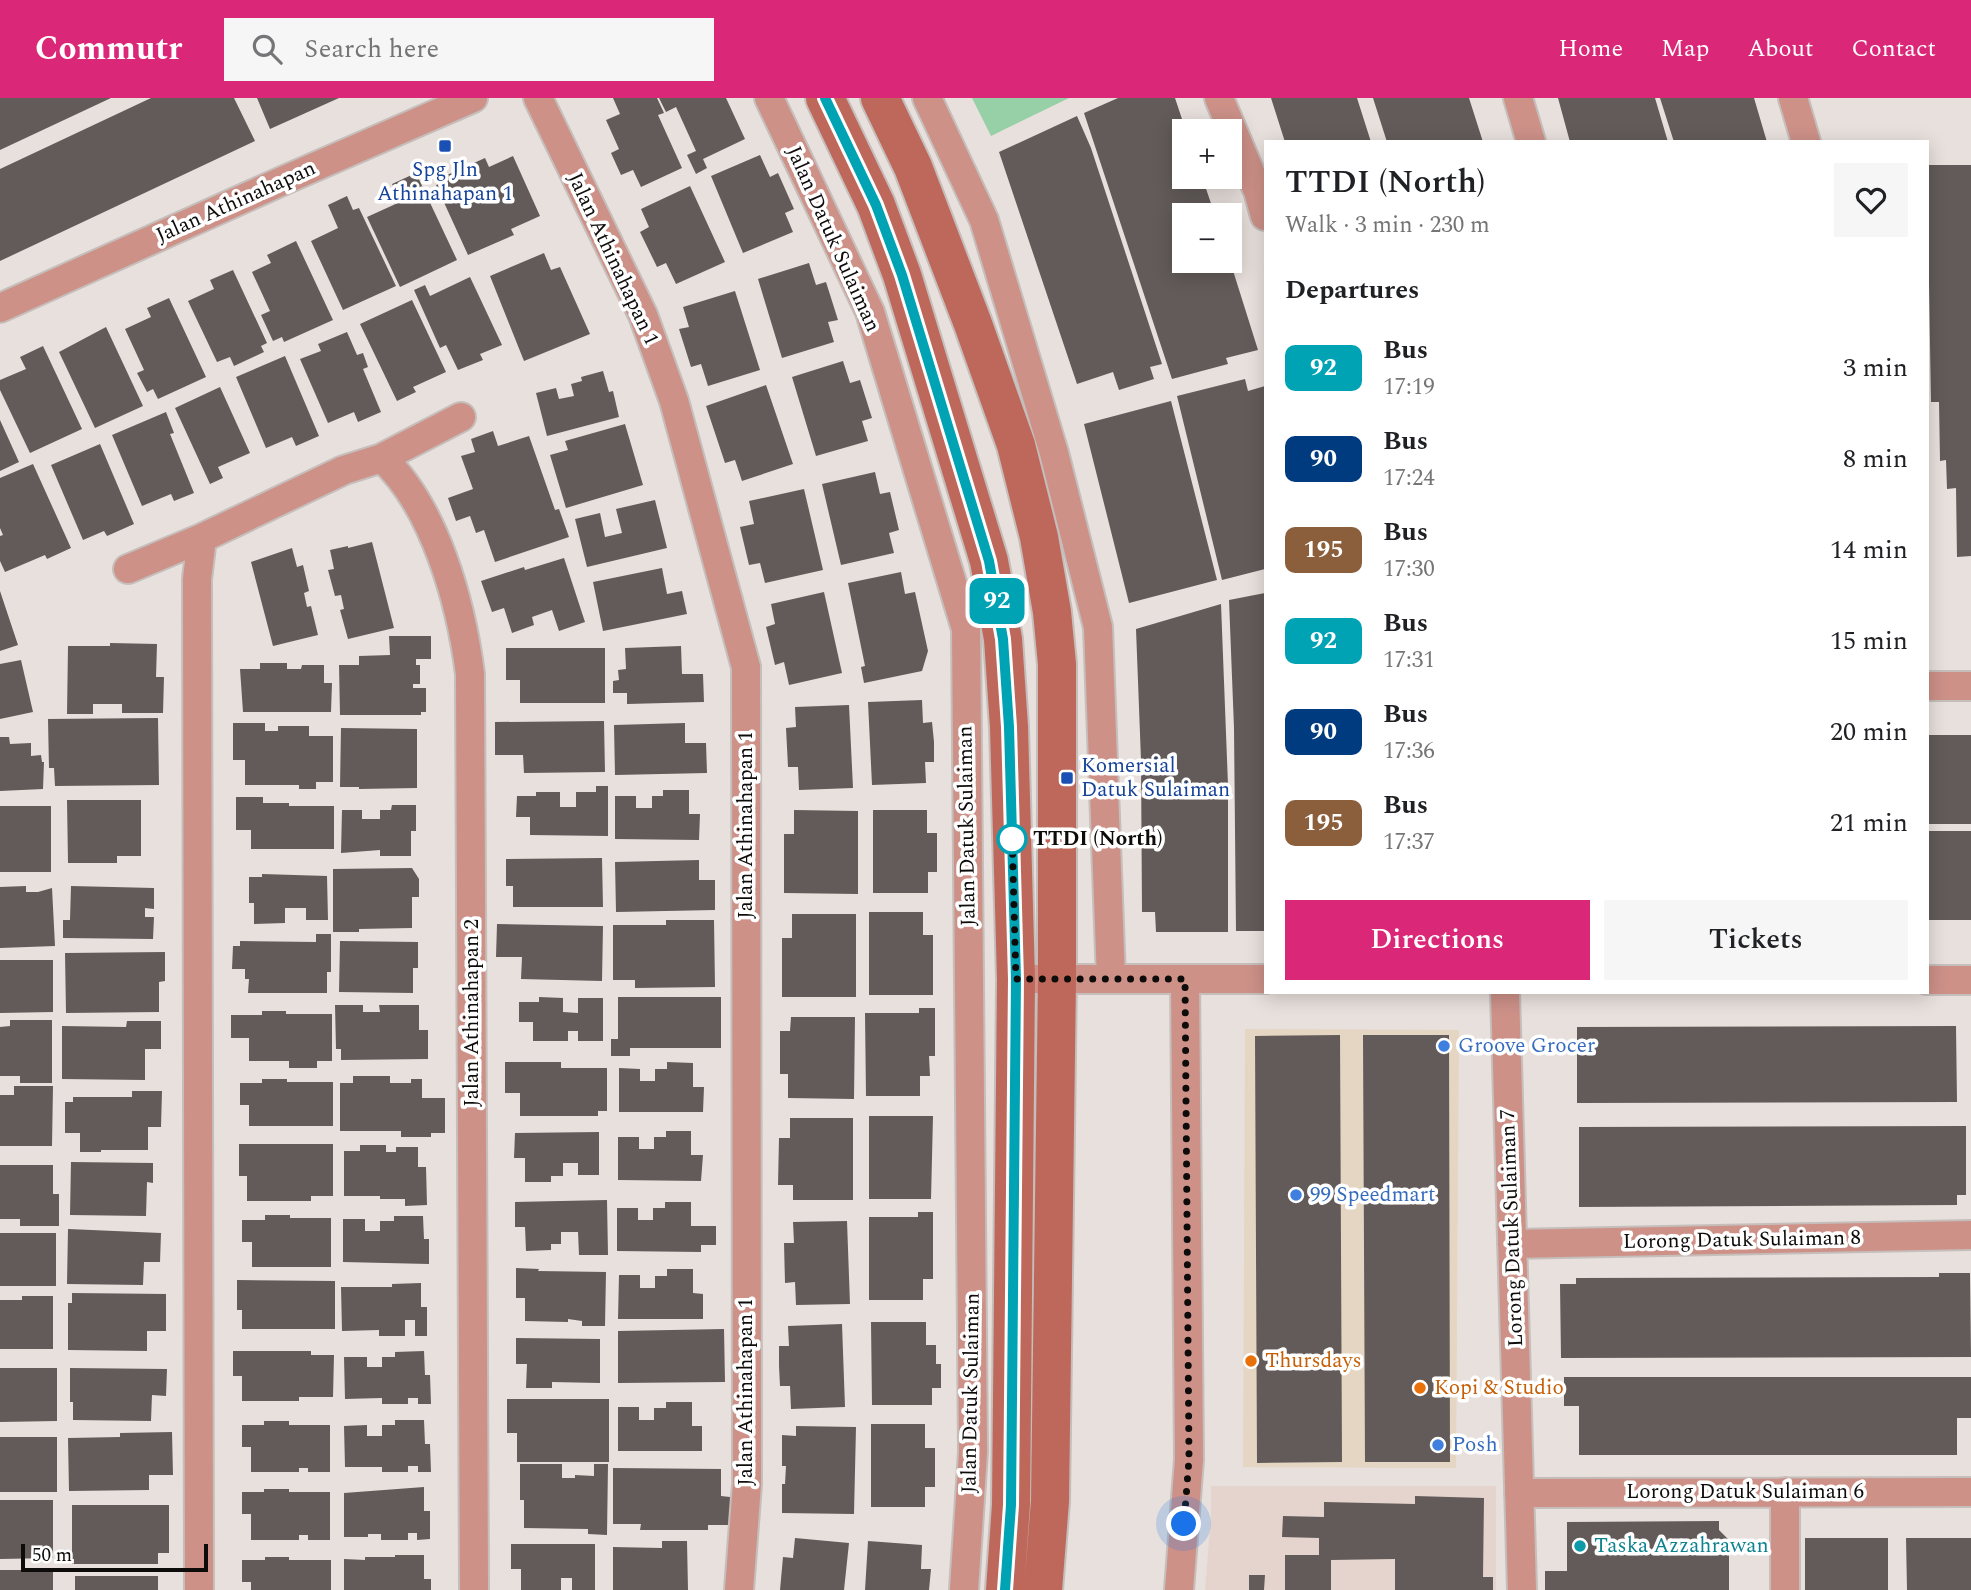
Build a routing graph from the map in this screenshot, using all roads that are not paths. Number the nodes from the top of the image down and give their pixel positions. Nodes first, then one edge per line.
1 (473, 98) edge
2 (538, 98) edge
3 (769, 98) edge
4 (825, 98) edge
5 (880, 98) edge
6 (927, 98) edge
7 (1219, 98) edge
8 (1518, 98) edge
9 (1793, 98) edge
10 (1530, 140) edge
11 (1805, 140) edge
12 (1264, 212) edge
13 (0, 308) edge
14 (973, 324) junction
15 (461, 417) dead end
16 (946, 417) junction
17 (382, 457) junction
18 (202, 538) junction
19 (128, 569) dead end
20 (1929, 686) edge
21 (1971, 686) edge
22 (1016, 979) junction
23 (1056, 979) junction
24 (1111, 979) junction
25 (1185, 979) junction
26 (1264, 979) edge
27 (1929, 980) edge
28 (1971, 980) edge
29 (1505, 994) edge
30 (1971, 1235) edge
31 (1512, 1244) junction
32 (1785, 1492) junction
33 (1971, 1492) edge
34 (1519, 1493) junction
35 (199, 1590) edge
36 (474, 1590) edge
37 (739, 1590) edge
38 (964, 1590) edge
39 (1005, 1590) edge
40 (1043, 1590) edge
41 (1179, 1590) edge
42 (1522, 1590) edge
43 (1785, 1590) edge

1 - 13 street, Jalan Athinahapan
2 - 37 street, Jalan Athinahapan 1
3 - 38 street, Jalan Datuk Sulaiman
4 - 16 main road, Jalan Datuk Sulaiman
5 - 14 main road
6 - 24 street
7 - 12 street
8 - 10 street
9 - 11 street
14 - 16 main road
14 - 23 main road
15 - 17 street
16 - 22 main road, Jalan Datuk Sulaiman
17 - 18 street
17 - 36 street, Jalan Athinahapan 2
18 - 19 street
18 - 35 street
20 - 21 street
22 - 23 street
22 - 39 main road, Jalan Datuk Sulaiman
23 - 24 street
23 - 40 main road
24 - 25 street
25 - 26 street
25 - 41 street
27 - 28 street
29 - 31 street, Lorong Datuk Sulaiman 7
30 - 31 street, Lorong Datuk Sulaiman 8
31 - 34 street, Lorong Datuk Sulaiman 7
32 - 33 street, Lorong Datuk Sulaiman 6
32 - 34 street, Lorong Datuk Sulaiman 6
32 - 43 street
34 - 42 street, Lorong Datuk Sulaiman 7

